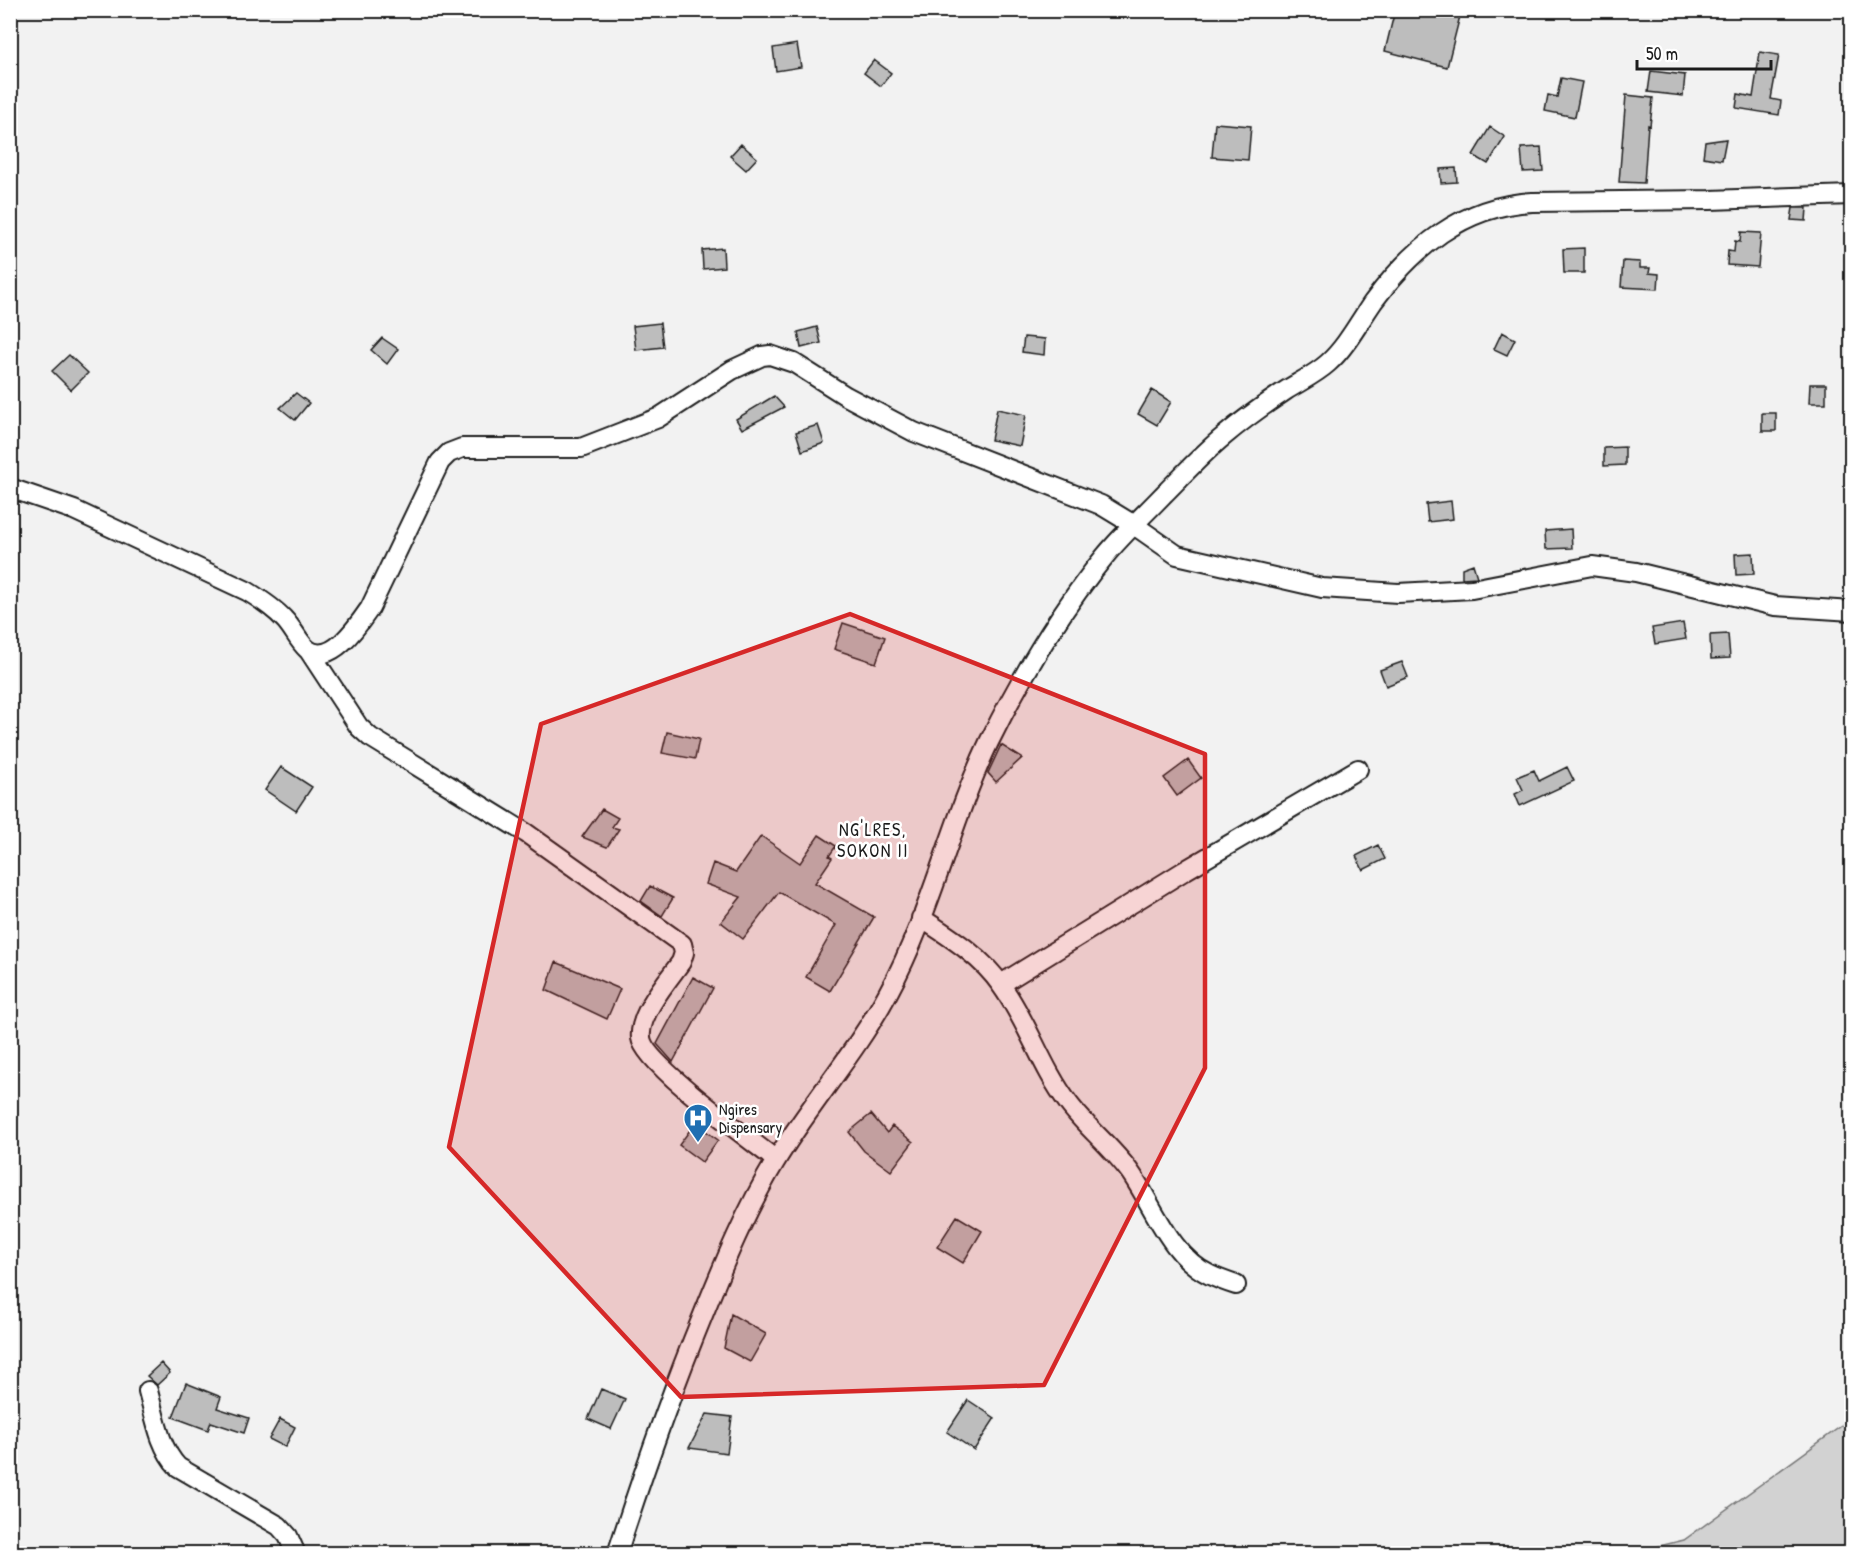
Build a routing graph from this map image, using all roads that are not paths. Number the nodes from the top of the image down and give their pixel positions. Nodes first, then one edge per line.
1 (1851, 195) edge
2 (10, 488) edge
3 (1134, 525) junction
4 (1851, 610) edge
5 (309, 651) junction
6 (1358, 769) dead end
7 (921, 918) junction
8 (1001, 984) junction
9 (776, 1160) junction
10 (1236, 1285) dead end
11 (148, 1391) dead end
12 (296, 1554) edge
13 (617, 1554) edge

1 - 3 street
2 - 5 street
3 - 4 street
3 - 5 street
3 - 7 street
5 - 9 street
6 - 8 street
7 - 8 street
7 - 9 street
8 - 10 street
9 - 13 street
11 - 12 street

